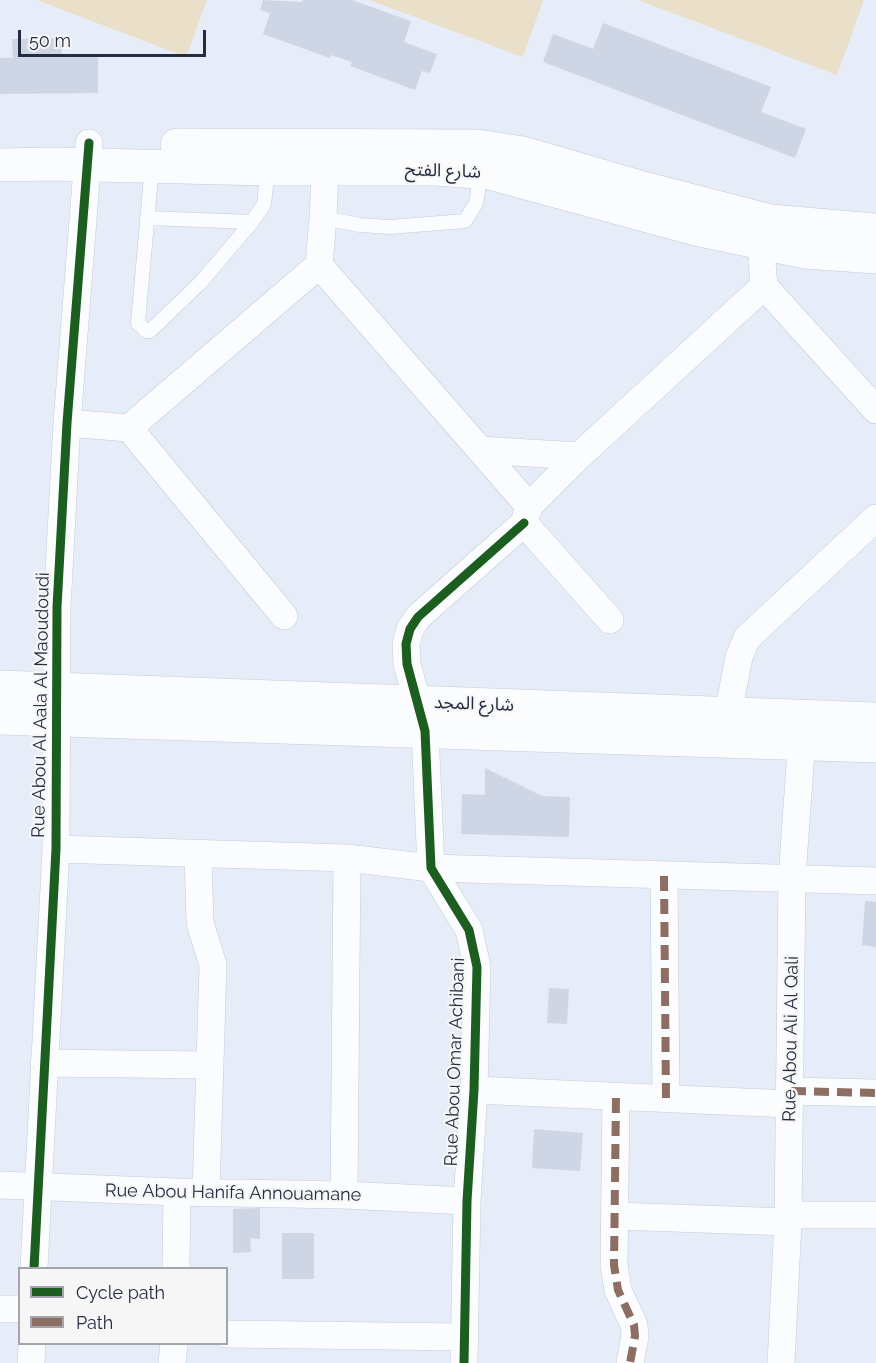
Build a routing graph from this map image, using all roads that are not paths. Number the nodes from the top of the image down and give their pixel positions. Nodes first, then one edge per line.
1 (0, 144) edge
2 (88, 154) junction
3 (267, 157) junction
4 (326, 157) junction
5 (0, 165) edge
6 (152, 166) junction
7 (482, 172) junction
8 (587, 186) junction
9 (147, 218) junction
10 (323, 218) junction
11 (252, 222) junction
12 (876, 230) edge
13 (768, 233) junction
14 (876, 257) edge
15 (319, 265) junction
16 (764, 286) junction
17 (876, 410) edge
18 (67, 423) junction
19 (129, 428) junction
20 (480, 450) junction
21 (579, 456) junction
22 (526, 515) junction
23 (875, 520) edge
24 (284, 616) dead end
25 (610, 620) dead end
26 (0, 687) edge
27 (57, 704) junction
28 (728, 714) junction
29 (421, 717) junction
30 (0, 718) edge
31 (876, 719) edge
32 (802, 730) junction
33 (876, 746) edge
34 (56, 849) junction
35 (198, 854) junction
36 (347, 858) junction
37 (431, 868) junction
38 (664, 876) junction
39 (792, 877) junction
40 (876, 881) edge
41 (44, 1063) junction
42 (209, 1065) junction
43 (474, 1090) junction
44 (876, 1093) edge
45 (616, 1098) junction
46 (666, 1098) junction
47 (790, 1098) junction
48 (0, 1185) edge
49 (37, 1187) junction
50 (177, 1192) junction
51 (206, 1192) junction
52 (345, 1195) junction
53 (467, 1201) junction
54 (876, 1215) edge
55 (615, 1216) junction
56 (788, 1219) junction
57 (34, 1267) edge
58 (176, 1267) edge
59 (0, 1309) edge
60 (18, 1309) edge
61 (228, 1334) edge
62 (32, 1345) edge
63 (174, 1345) edge
64 (464, 1350) edge
65 (31, 1363) edge
66 (172, 1363) edge
67 (630, 1363) edge
68 (781, 1363) edge

1 - 2 street, شارع الفتح
2 - 3 street, شارع الفتح
2 - 5 street, شارع الفتح
2 - 6 street, شارع الفتح
2 - 18 street, Rue Abou Al Aala Al Maoudoudi
3 - 4 street, شارع الفتح
3 - 6 street, شارع الفتح
3 - 11 lane
4 - 7 street, شارع الفتح
4 - 8 street, شارع الفتح
4 - 10 street
6 - 9 lane
7 - 8 street, شارع الفتح
7 - 10 lane
8 - 13 street, شارع الفتح
9 - 11 lane
9 - 11 lane
10 - 15 street
12 - 13 street, شارع الفتح
13 - 14 street, شارع الفتح
13 - 16 street
15 - 19 street
15 - 20 street
16 - 17 street
16 - 21 street, Rue Abou Omar Achibani
18 - 19 street
18 - 27 street, Rue Abou Al Aala Al Maoudoudi
19 - 24 street
20 - 21 street
20 - 22 street
21 - 22 street, Rue Abou Omar Achibani
22 - 25 street
22 - 29 street, Rue Abou Omar Achibani
23 - 28 street
26 - 27 street, شارع المجد
27 - 29 street, شارع المجد
27 - 30 street, شارع المجد
27 - 34 street, Rue Abou Al Aala Al Maoudoudi
28 - 29 street, شارع المجد
28 - 32 street, شارع المجد
29 - 32 street, شارع المجد
29 - 37 street, Rue Abou Omar Achibani
31 - 32 street, شارع المجد
32 - 33 street, شارع المجد
32 - 39 street, Rue Abou Ali Al Qali
34 - 35 street
34 - 41 street, Rue Abou Al Aala Al Maoudoudi
35 - 36 street
35 - 42 street
36 - 37 street
36 - 52 street
37 - 38 street
37 - 43 street, Rue Abou Omar Achibani
38 - 39 street
38 - 46 street
39 - 40 street
39 - 47 street, Rue Abou Ali Al Qali
41 - 42 street
41 - 49 street, Rue Abou Al Aala Al Maoudoudi
42 - 51 street
43 - 45 street, Rue Abou Omar Achibani
43 - 53 street, Rue Abou Omar Achibani
44 - 47 street, Rue Abou Omar Achibani
45 - 46 street, Rue Abou Omar Achibani
45 - 55 street
46 - 47 street, Rue Abou Omar Achibani
47 - 56 street, Rue Abou Ali Al Qali
48 - 49 street, Rue Abou Hanifa Annouamane
49 - 50 street, Rue Abou Hanifa Annouamane
49 - 57 street, Rue Abou Al Aala Al Maoudoudi
50 - 51 street, Rue Abou Hanifa Annouamane
50 - 58 street
51 - 52 street, Rue Abou Hanifa Annouamane
52 - 53 street, Rue Abou Hanifa Annouamane
53 - 64 street, Rue Abou Omar Achibani
54 - 56 street
55 - 56 street
55 - 67 street
56 - 68 street, Rue Abou Ali Al Qali
59 - 60 street
61 - 64 street
62 - 65 street
63 - 66 street

